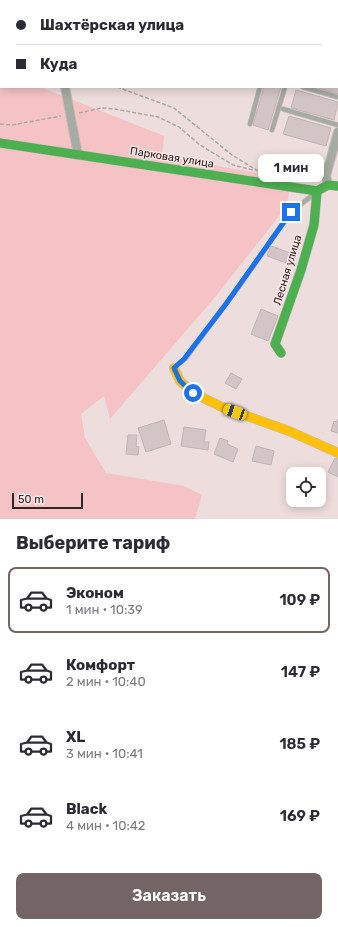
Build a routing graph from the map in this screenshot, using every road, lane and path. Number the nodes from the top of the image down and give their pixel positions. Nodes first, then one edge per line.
1 (65, 88) edge
2 (120, 88) edge
3 (260, 88) edge
4 (285, 88) edge
5 (306, 88) edge
6 (338, 97) edge
7 (283, 109) dead end
8 (69, 115) junction
9 (0, 124) edge
10 (250, 124) dead end
11 (338, 125) edge
12 (272, 130) dead end
13 (338, 132) edge
14 (0, 143) edge
15 (78, 155) junction
16 (328, 185) junction
17 (338, 186) edge
18 (317, 192) junction
19 (281, 353) dead end
20 (174, 368) joint
21 (338, 453) edge

1 - 8 street
2 - 8 path
3 - 10 lane
4 - 12 lane
5 - 6 lane
7 - 11 lane
8 - 9 path
8 - 15 street
13 - 16 street
14 - 15 street, Парковая улица
15 - 18 street, Парковая улица
16 - 17 street
16 - 18 street
18 - 19 street, Лесная улица
18 - 20 lane
20 - 21 street

